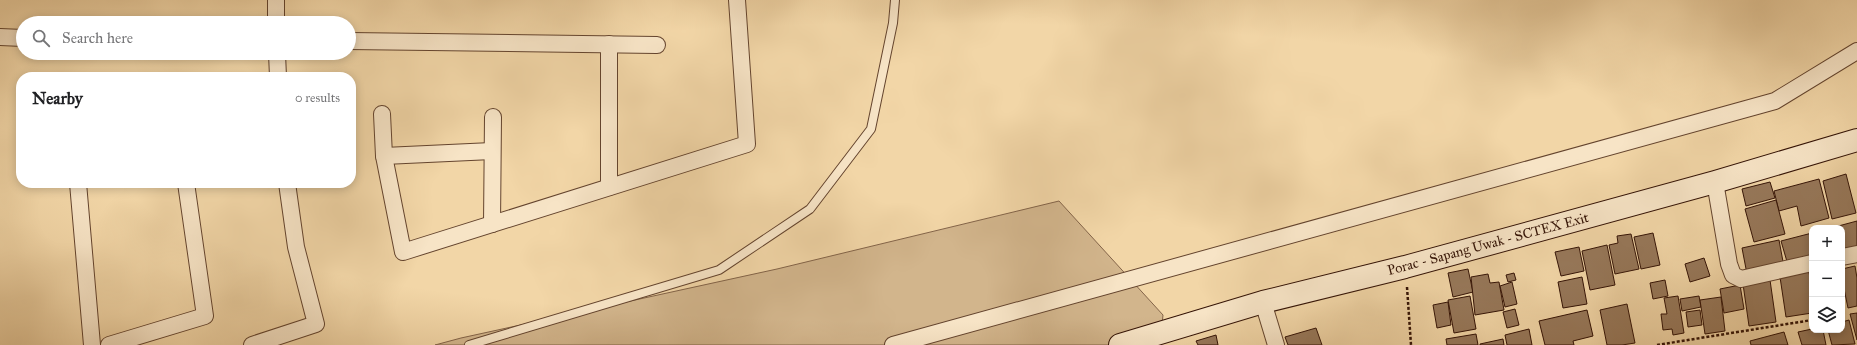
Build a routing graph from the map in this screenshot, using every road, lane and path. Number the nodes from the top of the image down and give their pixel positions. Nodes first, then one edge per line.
1 (276, 0) edge
2 (737, 0) edge
3 (895, 0) edge
4 (276, 16) edge
5 (0, 38) edge
6 (16, 38) edge
7 (356, 42) edge
8 (609, 44) junction
9 (657, 45) dead end
10 (1857, 51) edge
11 (277, 60) edge
12 (278, 72) edge
13 (382, 114) dead end
14 (493, 117) dead end
15 (1857, 140) edge
16 (492, 151) junction
17 (384, 156) junction
18 (1715, 182) junction
19 (609, 187) junction
20 (78, 188) edge
21 (187, 188) edge
22 (288, 188) edge
23 (492, 224) junction
24 (1857, 254) edge
25 (1845, 256) edge
26 (1809, 264) edge
27 (1405, 267) junction
28 (1263, 302) junction
29 (1809, 320) edge
30 (92, 345) edge
31 (109, 345) edge
32 (252, 345) edge
33 (469, 345) edge
34 (893, 345) edge
35 (1120, 345) edge
36 (1276, 345) edge
37 (1411, 345) edge
38 (1657, 345) edge

1 - 4 street
2 - 19 street
3 - 33 lane
5 - 6 street
7 - 8 street
8 - 9 street
8 - 19 street
10 - 34 street
11 - 12 street
13 - 17 street
14 - 16 street
15 - 18 main road, Porac - Sapang Uwak - SCTEX Exit
16 - 17 street
16 - 23 street
17 - 23 street
18 - 26 street
18 - 27 main road, Porac - Sapang Uwak - SCTEX Exit
19 - 23 street
20 - 30 street
21 - 31 street
22 - 32 street
24 - 25 street
27 - 28 main road, Porac - Sapang Uwak - SCTEX Exit
27 - 37 path
28 - 35 main road, Porac - Sapang Uwak - SCTEX Exit
28 - 36 street
29 - 38 path

